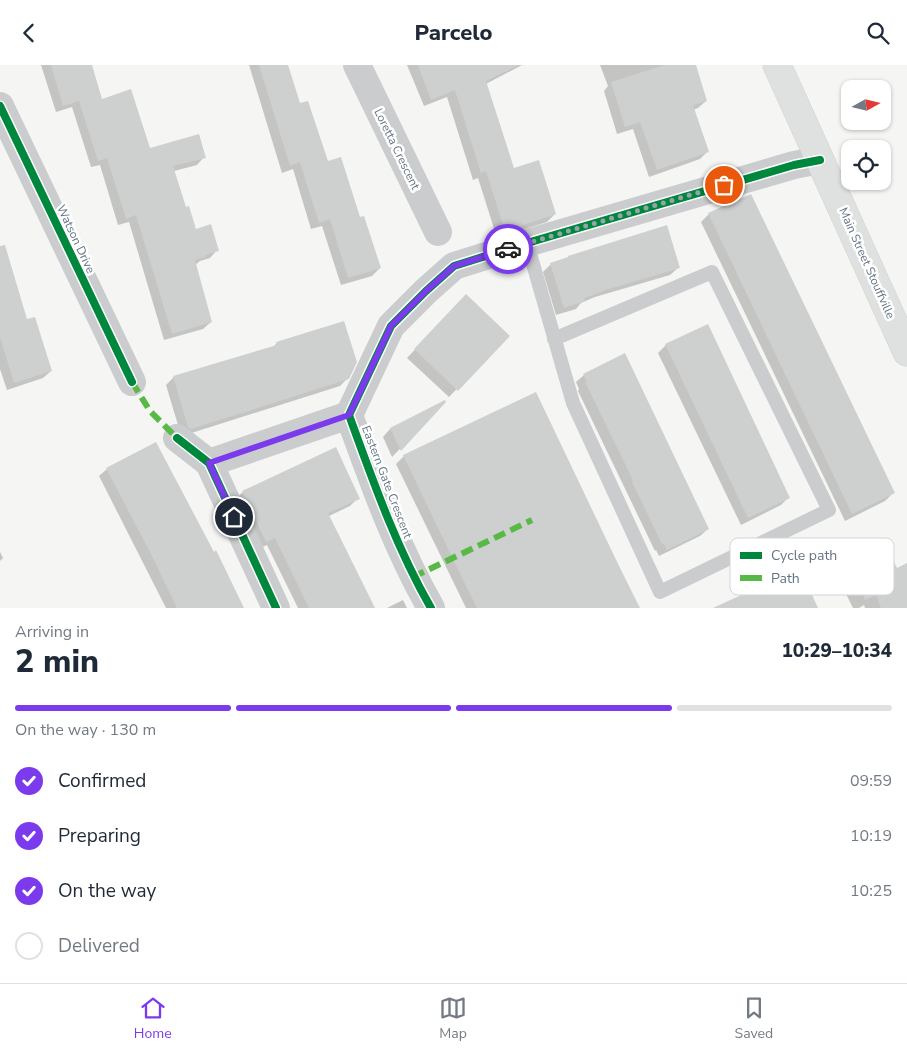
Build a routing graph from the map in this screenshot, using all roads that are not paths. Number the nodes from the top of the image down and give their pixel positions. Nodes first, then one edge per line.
1 (357, 65) edge
2 (777, 65) edge
3 (0, 106) edge
4 (820, 160) junction
5 (438, 232) dead end
6 (526, 243) junction
7 (554, 339) junction
8 (907, 352) edge
9 (132, 383) dead end
10 (349, 415) junction
11 (177, 438) dead end
12 (209, 463) junction
13 (771, 538) edge
14 (730, 558) edge
15 (276, 608) edge
16 (430, 608) edge

1 - 5 street, Loretta Crescent
2 - 4 main road, Main Street Stouffville
3 - 9 street, Watson Drive
4 - 6 street, Eastern Gate Crescent
4 - 8 main road, Main Street Stouffville
6 - 7 lane
6 - 10 street, Eastern Gate Crescent
7 - 13 lane
7 - 14 lane
10 - 12 street
10 - 16 street, Eastern Gate Crescent
11 - 12 street
12 - 15 street

